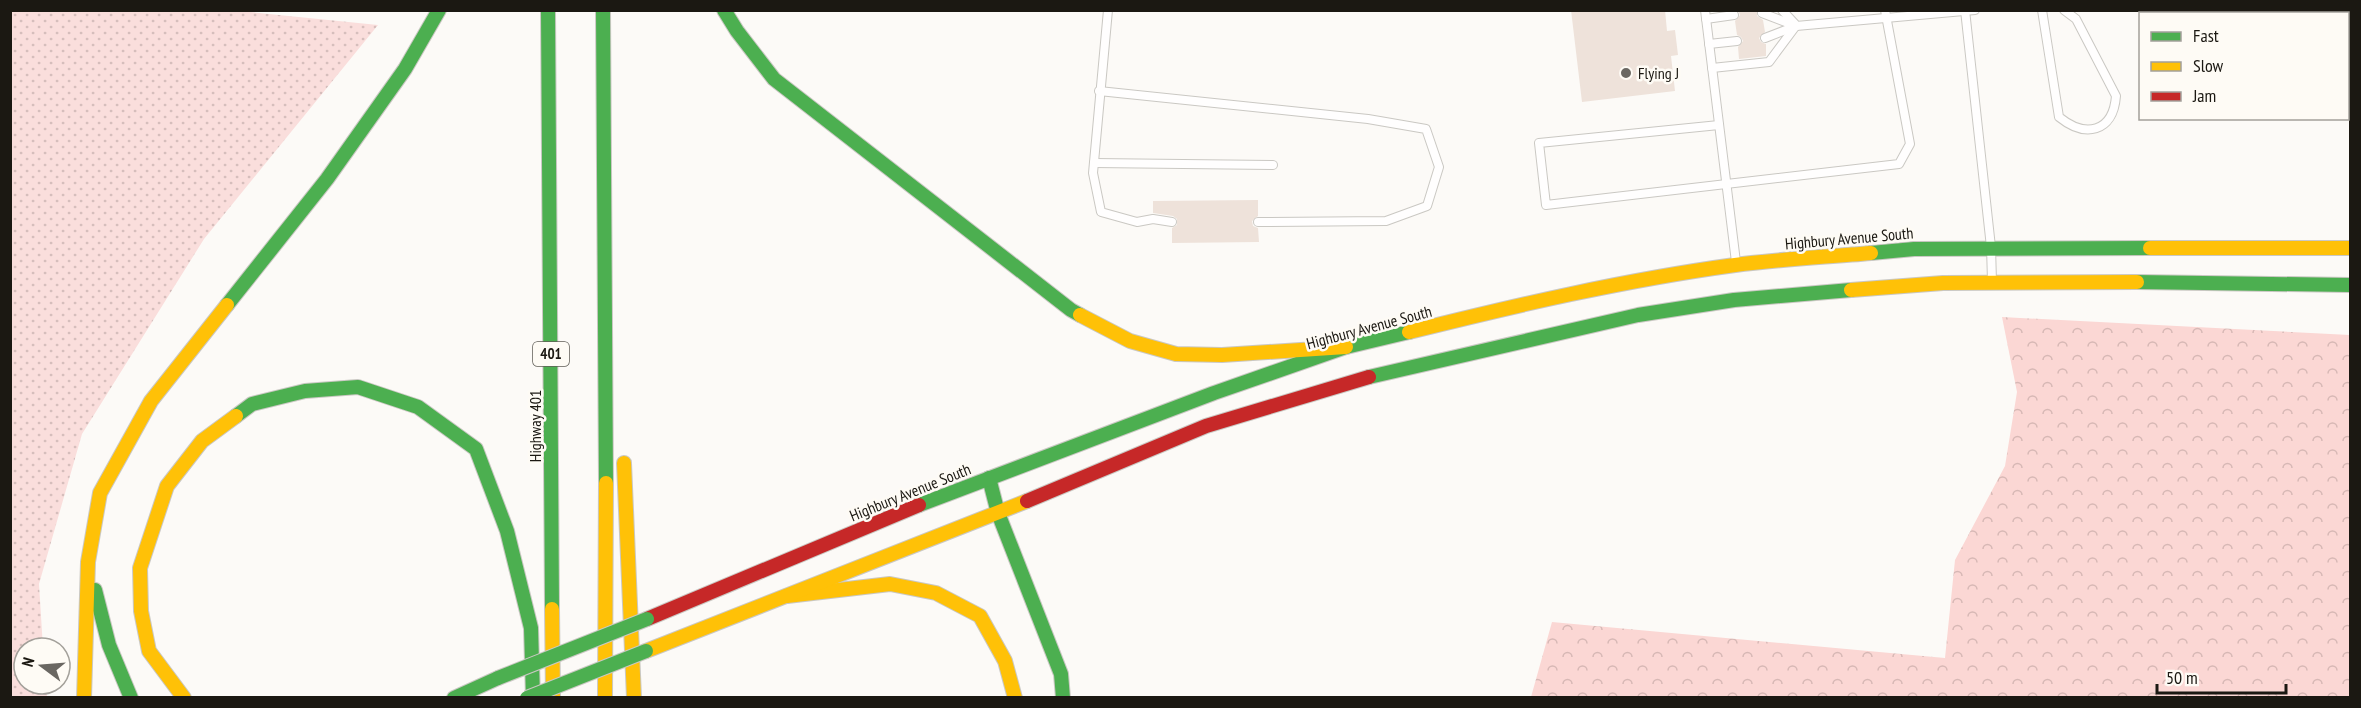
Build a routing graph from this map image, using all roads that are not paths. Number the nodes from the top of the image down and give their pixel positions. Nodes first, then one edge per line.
1 (439, 10) edge
2 (548, 10) edge
3 (603, 10) edge
4 (724, 10) edge
5 (1108, 10) edge
6 (1705, 10) edge
7 (1782, 10) edge
8 (1975, 10) edge
9 (2042, 10) edge
10 (2064, 10) edge
11 (1965, 11) edge
12 (1762, 13) dead end
13 (1734, 15) dead end
14 (1886, 15) edge
15 (1706, 20) junction
16 (1796, 26) junction
17 (1765, 38) dead end
18 (1737, 40) dead end
19 (1709, 45) junction
20 (1712, 68) junction
21 (1100, 92) junction
22 (1719, 125) junction
23 (1094, 163) junction
24 (1273, 165) dead end
25 (1727, 183) junction
26 (1172, 222) dead end
27 (1258, 222) dead end
28 (1991, 247) junction
29 (2350, 249) edge
30 (604, 251) junction
31 (1736, 265) junction
32 (1992, 283) junction
33 (2350, 285) edge
34 (1346, 347) junction
35 (620, 396) dead end
36 (623, 454) dead end
37 (989, 478) junction
38 (998, 513) junction
39 (88, 562) junction
40 (787, 596) junction
41 (149, 651) junction
42 (84, 698) edge
43 (130, 698) edge
44 (171, 698) edge
45 (184, 698) edge
46 (454, 698) edge
47 (527, 698) edge
48 (533, 698) edge
49 (554, 698) edge
50 (604, 698) edge
51 (634, 698) edge
52 (1015, 698) edge
53 (1064, 698) edge

1 - 39 main road
2 - 49 main road, Highway 401 / 401
3 - 30 main road
4 - 34 main road
5 - 21 lane
6 - 15 lane
7 - 16 lane
8 - 11 lane
9 - 10 lane
11 - 14 lane
11 - 28 lane
12 - 16 lane
13 - 15 lane
14 - 16 lane
14 - 25 lane
15 - 19 lane
16 - 17 lane
16 - 20 lane
18 - 19 lane
19 - 20 lane
20 - 22 lane
21 - 23 lane
21 - 27 lane
22 - 25 lane
22 - 25 lane
23 - 24 lane
23 - 26 lane
25 - 31 lane
28 - 29 main road, Highbury Avenue South
28 - 31 main road, Highbury Avenue South
28 - 32 lane
30 - 35 main road
30 - 50 main road
31 - 34 main road, Highbury Avenue South
32 - 33 main road
32 - 38 main road
34 - 37 main road, Highbury Avenue South
36 - 51 main road
37 - 38 main road
37 - 46 main road, Highbury Avenue South, bridge
38 - 40 main road
38 - 53 main road
39 - 42 main road
39 - 43 main road
40 - 47 main road, bridge
40 - 52 main road
41 - 44 main road
41 - 45 main road
41 - 48 main road

